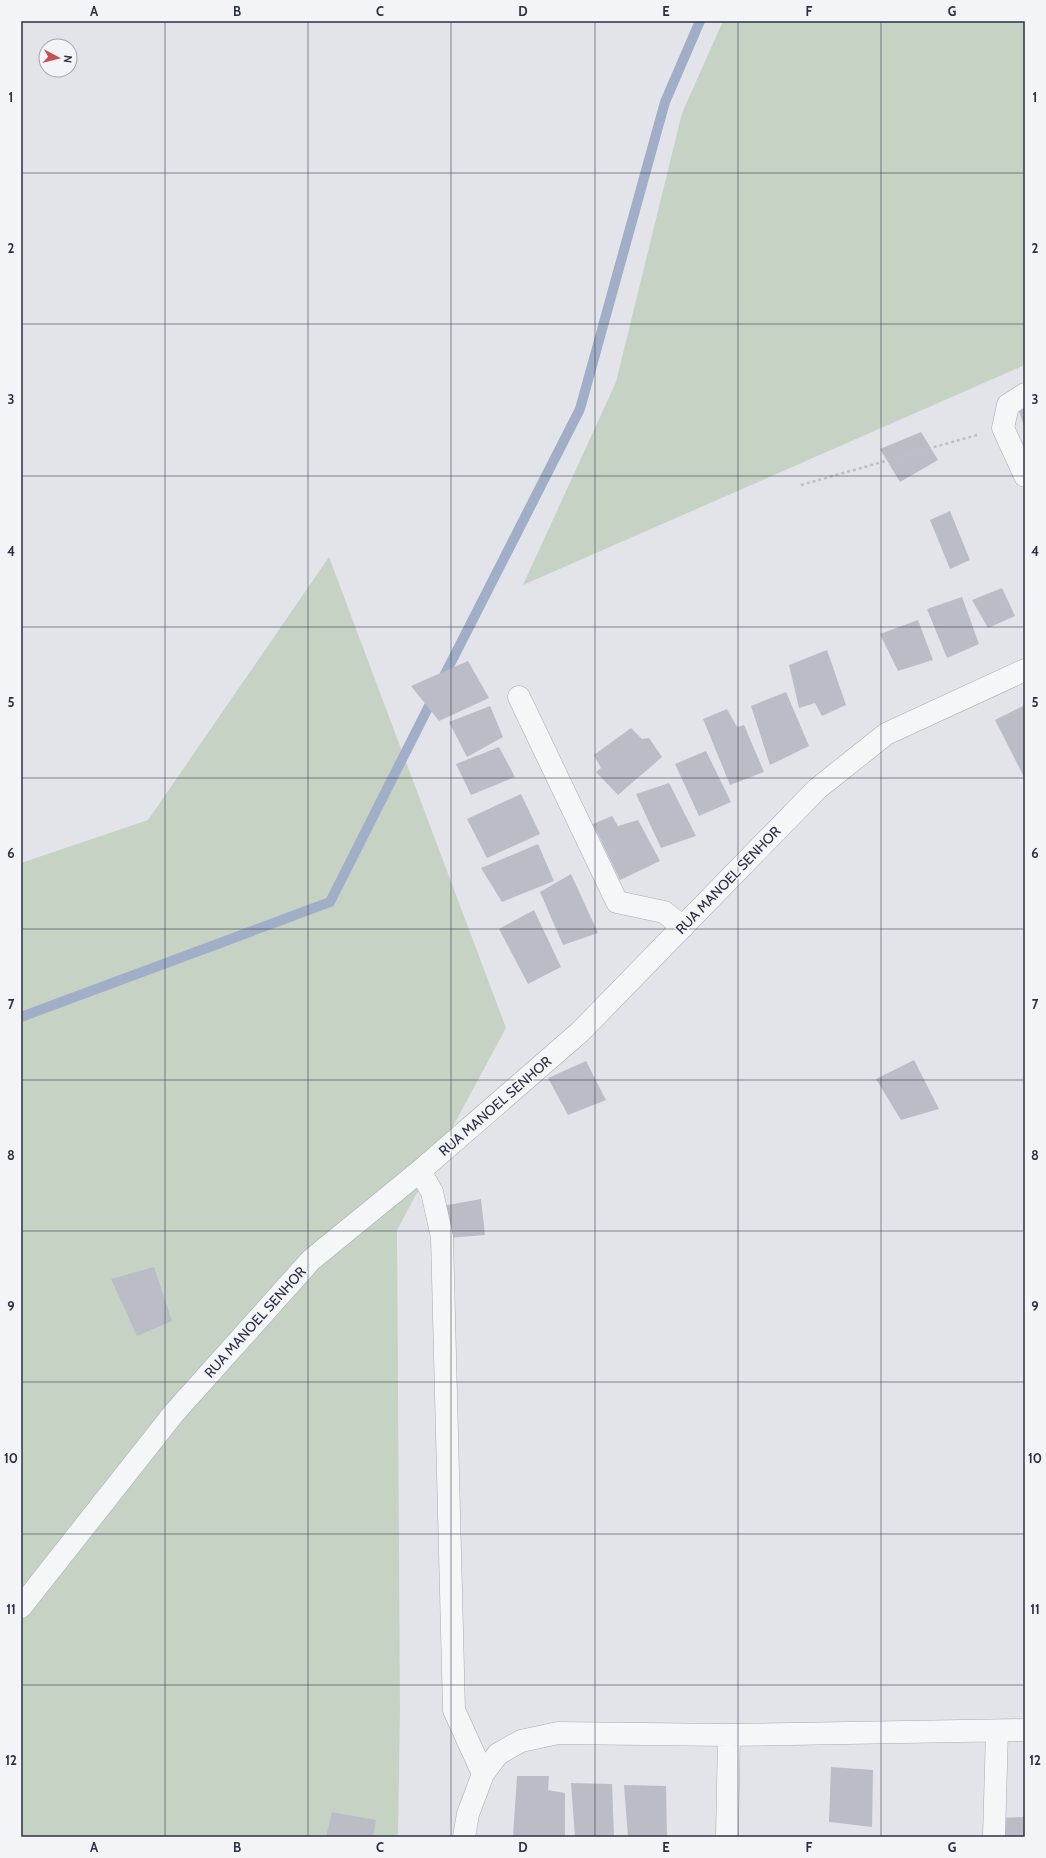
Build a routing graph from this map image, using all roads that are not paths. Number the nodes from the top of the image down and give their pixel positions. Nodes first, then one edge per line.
1 (1025, 394) edge
2 (1025, 476) edge
3 (1025, 670) edge
4 (519, 697) dead end
5 (683, 927) junction
6 (420, 1171) junction
7 (21, 1607) edge
8 (1025, 1730) edge
9 (996, 1731) junction
10 (729, 1735) junction
11 (483, 1774) junction
12 (464, 1837) edge
13 (727, 1837) edge
14 (994, 1837) edge

1 - 2 street
3 - 5 street, RUA MANOEL SENHOR
4 - 5 street
5 - 6 street, RUA MANOEL SENHOR
6 - 7 street, RUA MANOEL SENHOR
6 - 11 street
8 - 9 street
9 - 10 street
9 - 14 street
10 - 11 street
10 - 13 street
11 - 12 street

